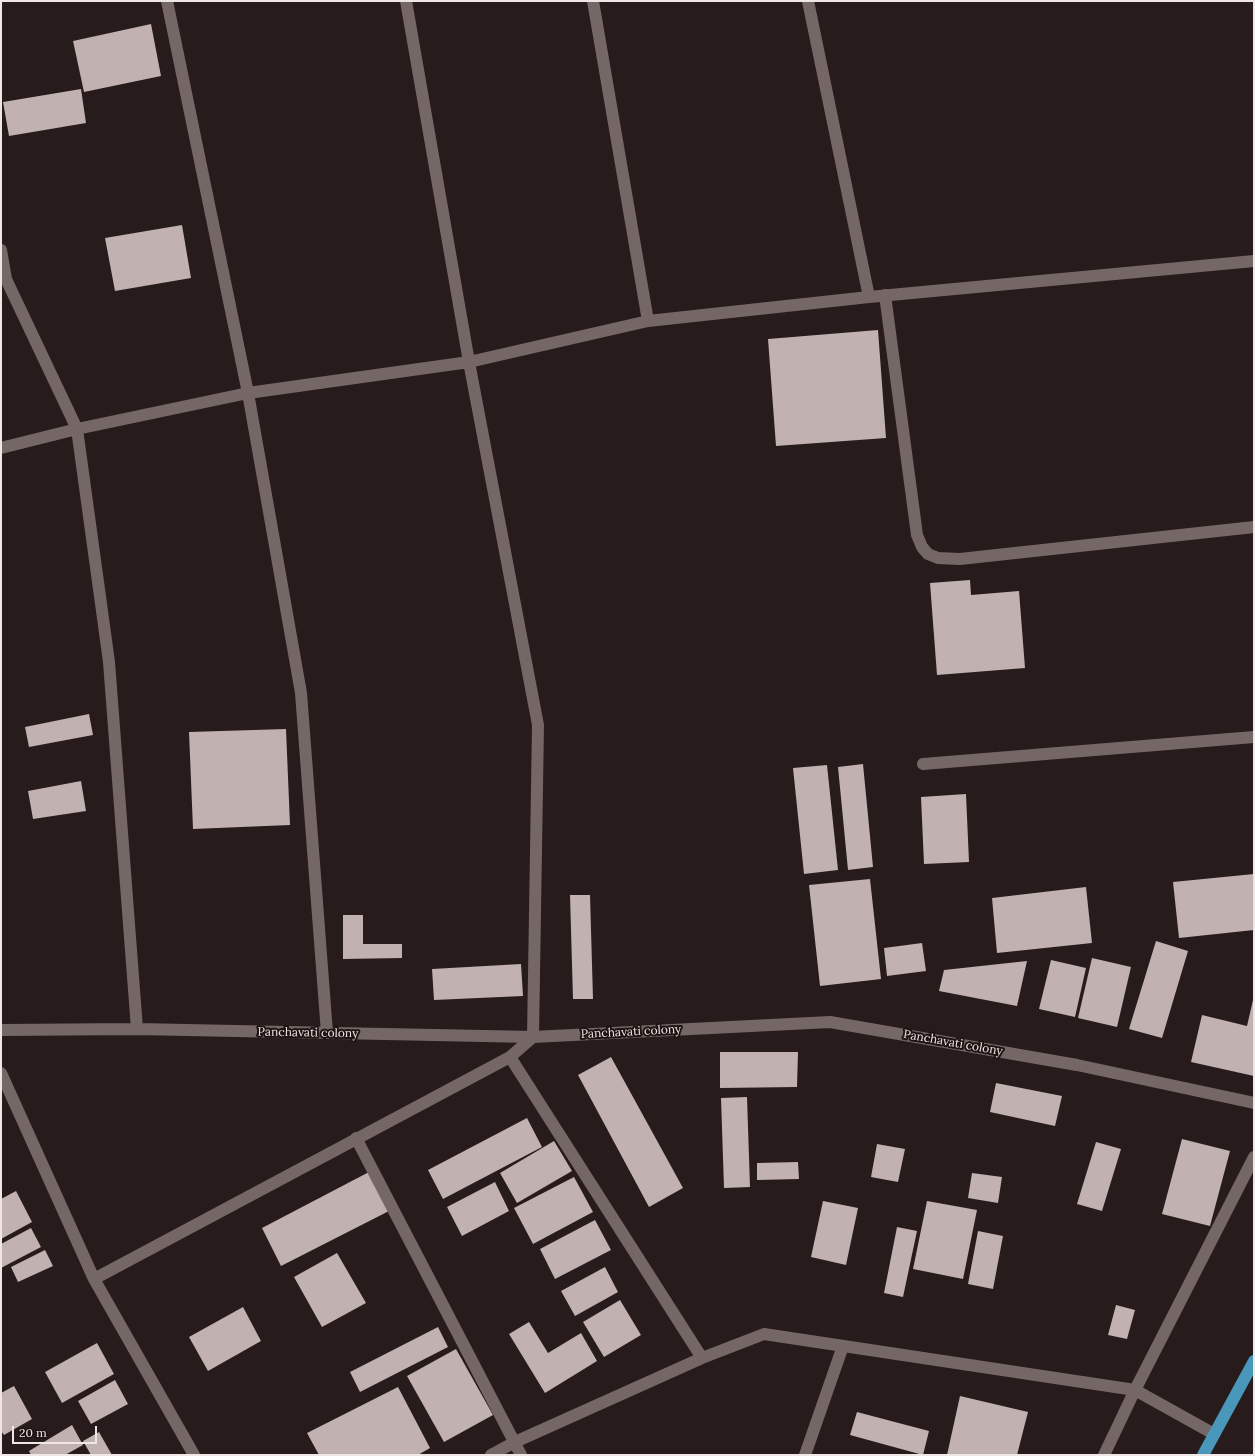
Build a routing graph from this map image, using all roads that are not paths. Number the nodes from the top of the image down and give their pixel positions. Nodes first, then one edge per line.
1 (167, 1) edge
2 (406, 1) edge
3 (593, 1) edge
4 (808, 1) edge
5 (1, 250) edge
6 (1254, 261) edge
7 (4, 279) edge
8 (885, 295) junction
9 (869, 297) junction
10 (648, 321) junction
11 (469, 362) junction
12 (248, 392) junction
13 (77, 429) junction
14 (1, 448) edge
15 (1254, 527) edge
16 (1254, 737) edge
17 (923, 764) dead end
18 (137, 1029) junction
19 (1, 1030) edge
20 (327, 1033) junction
21 (533, 1037) junction
22 (510, 1057) junction
23 (1, 1073) edge
24 (1254, 1103) edge
25 (356, 1138) junction
26 (1254, 1157) edge
27 (94, 1279) junction
28 (843, 1346) junction
29 (702, 1358) junction
30 (1254, 1361) edge
31 (1135, 1390) junction
32 (1214, 1434) junction
33 (515, 1442) junction
34 (194, 1455) edge
35 (491, 1455) edge
36 (521, 1455) edge
37 (805, 1455) edge
38 (1104, 1455) edge
39 (1203, 1455) edge

1 - 12 street
2 - 11 street
3 - 10 street
4 - 9 street
5 - 7 street
6 - 8 street
7 - 13 street
8 - 9 street
8 - 15 street
9 - 10 street
10 - 11 street
11 - 12 street
11 - 21 street
12 - 13 street
12 - 20 street
13 - 14 street
13 - 18 street
16 - 17 street
18 - 19 street, Panchavati colony
18 - 20 street, Panchavati colony
20 - 21 street, Panchavati colony
21 - 22 street
21 - 24 street, Panchavati colony
22 - 25 street
22 - 29 street
23 - 27 street
25 - 27 street
25 - 33 street
26 - 31 street
27 - 34 street
28 - 29 street
28 - 31 street
28 - 37 street
29 - 33 street
30 - 32 highway
31 - 32 street
31 - 38 street
32 - 39 highway
33 - 35 street
33 - 36 street

